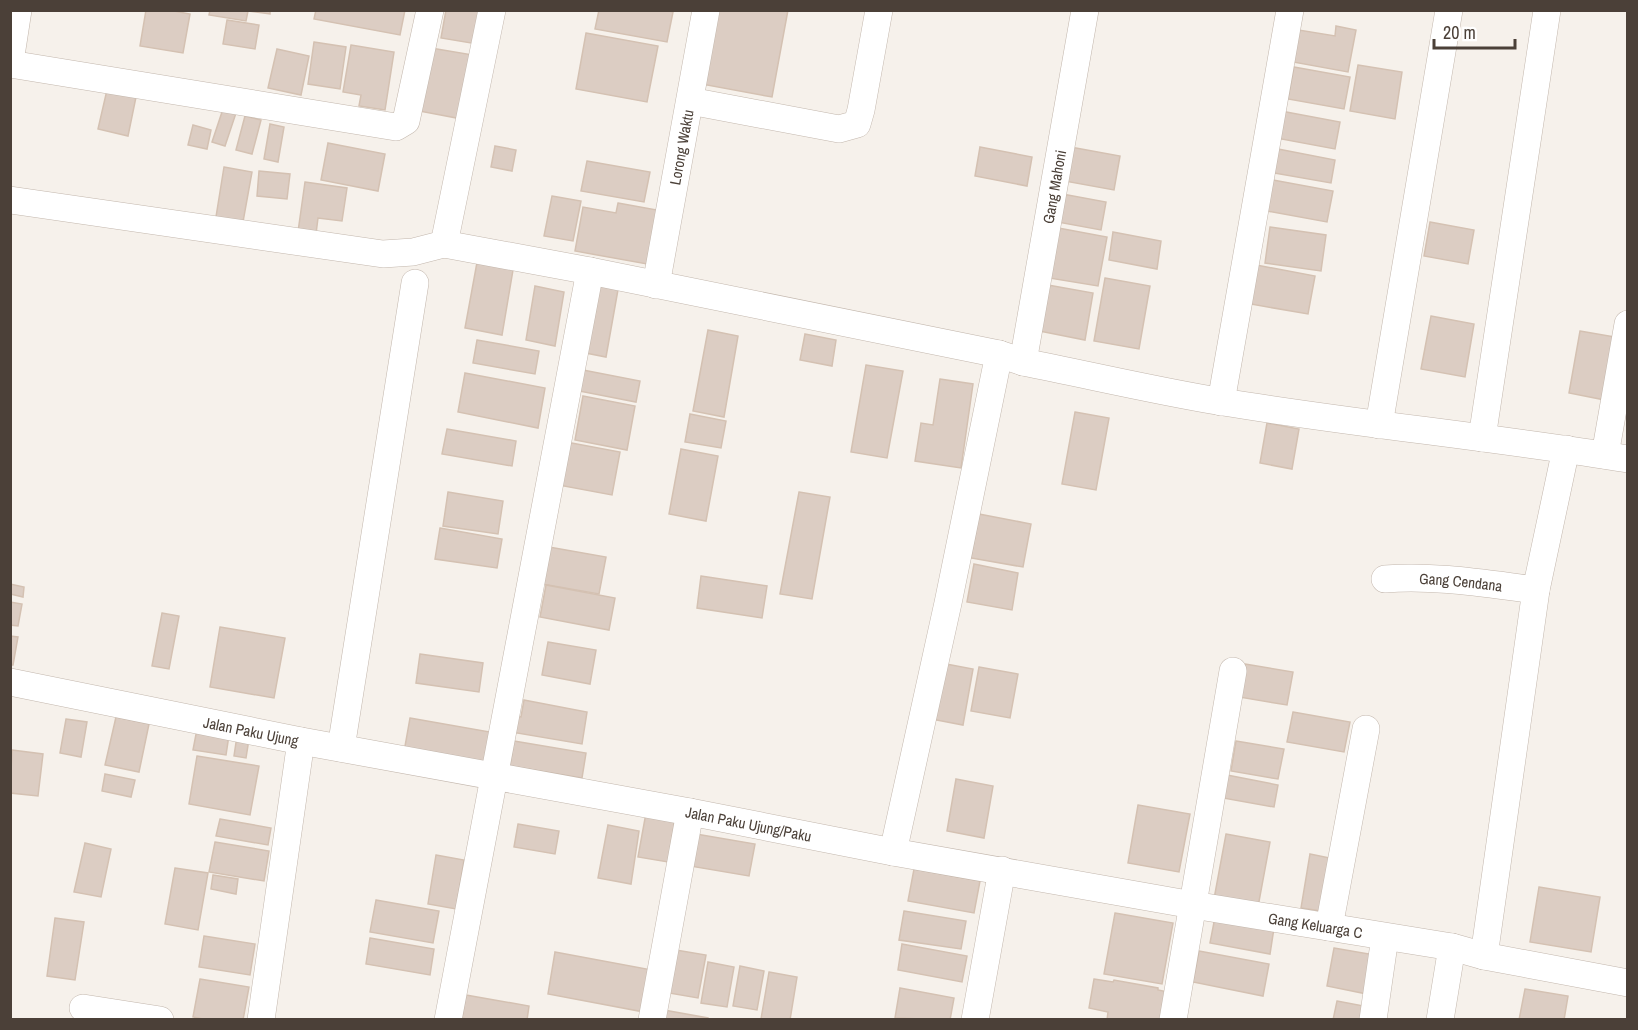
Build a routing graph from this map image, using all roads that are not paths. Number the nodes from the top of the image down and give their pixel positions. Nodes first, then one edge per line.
1 (18, 10) edge
2 (430, 10) edge
3 (492, 10) edge
4 (706, 10) edge
5 (879, 10) edge
6 (1084, 10) edge
7 (1290, 10) edge
8 (1449, 10) edge
9 (1547, 10) edge
10 (10, 63) edge
11 (690, 100) junction
12 (10, 200) edge
13 (444, 244) junction
14 (590, 271) junction
15 (415, 283) dead end
16 (656, 285) junction
17 (1628, 324) edge
18 (1011, 358) junction
19 (1221, 402) junction
20 (1379, 425) junction
21 (1482, 438) junction
22 (1566, 448) junction
23 (1616, 457) edge
24 (1385, 579) dead end
25 (1536, 590) junction
26 (1233, 671) dead end
27 (10, 682) edge
28 (1366, 729) dead end
29 (301, 741) junction
30 (341, 748) junction
31 (493, 776) junction
32 (690, 812) junction
33 (893, 852) junction
34 (1002, 870) junction
35 (1193, 905) junction
36 (1329, 927) junction
37 (1385, 937) junction
38 (1452, 947) junction
39 (1484, 956) junction
40 (1628, 983) edge
41 (83, 1008) dead end
42 (160, 1020) edge
43 (261, 1020) edge
44 (448, 1020) edge
45 (652, 1020) edge
46 (975, 1020) edge
47 (1173, 1020) edge
48 (1373, 1020) edge
49 (1440, 1020) edge

1 - 10 street
2 - 10 street
3 - 13 street
4 - 11 street, Lorong Waktu
5 - 11 street
6 - 18 street, Gang Mahoni
7 - 19 street
8 - 20 street
9 - 21 street
11 - 16 street, Lorong Waktu
12 - 13 street
13 - 14 street
14 - 16 street
14 - 31 street
15 - 30 street
16 - 18 street
17 - 23 street
18 - 19 street
18 - 33 street, Gang Mahoni
19 - 20 street
20 - 21 street
21 - 22 street
22 - 23 street
22 - 25 street
24 - 25 street, Gang Cendana
25 - 39 street
26 - 35 street
27 - 29 street, Jalan Paku Ujung
28 - 36 street
29 - 30 street, Jalan Paku Ujung
29 - 43 street
30 - 31 street, Jalan Paku Ujung
31 - 32 street, Jalan Paku Ujung/Paku
31 - 44 street
32 - 33 street, Jalan Paku Ujung/Paku
32 - 45 street
33 - 34 street, Jalan Paku Ujung/Paku
34 - 35 street, Gang Keluarga C
34 - 46 street
35 - 36 street, Gang Keluarga C
35 - 47 street
36 - 37 street, Gang Keluarga C
37 - 38 street, Gang Keluarga C
37 - 48 street
38 - 39 street, Gang Keluarga C
38 - 49 street
39 - 40 street, Gang Keluarga C
41 - 42 street

